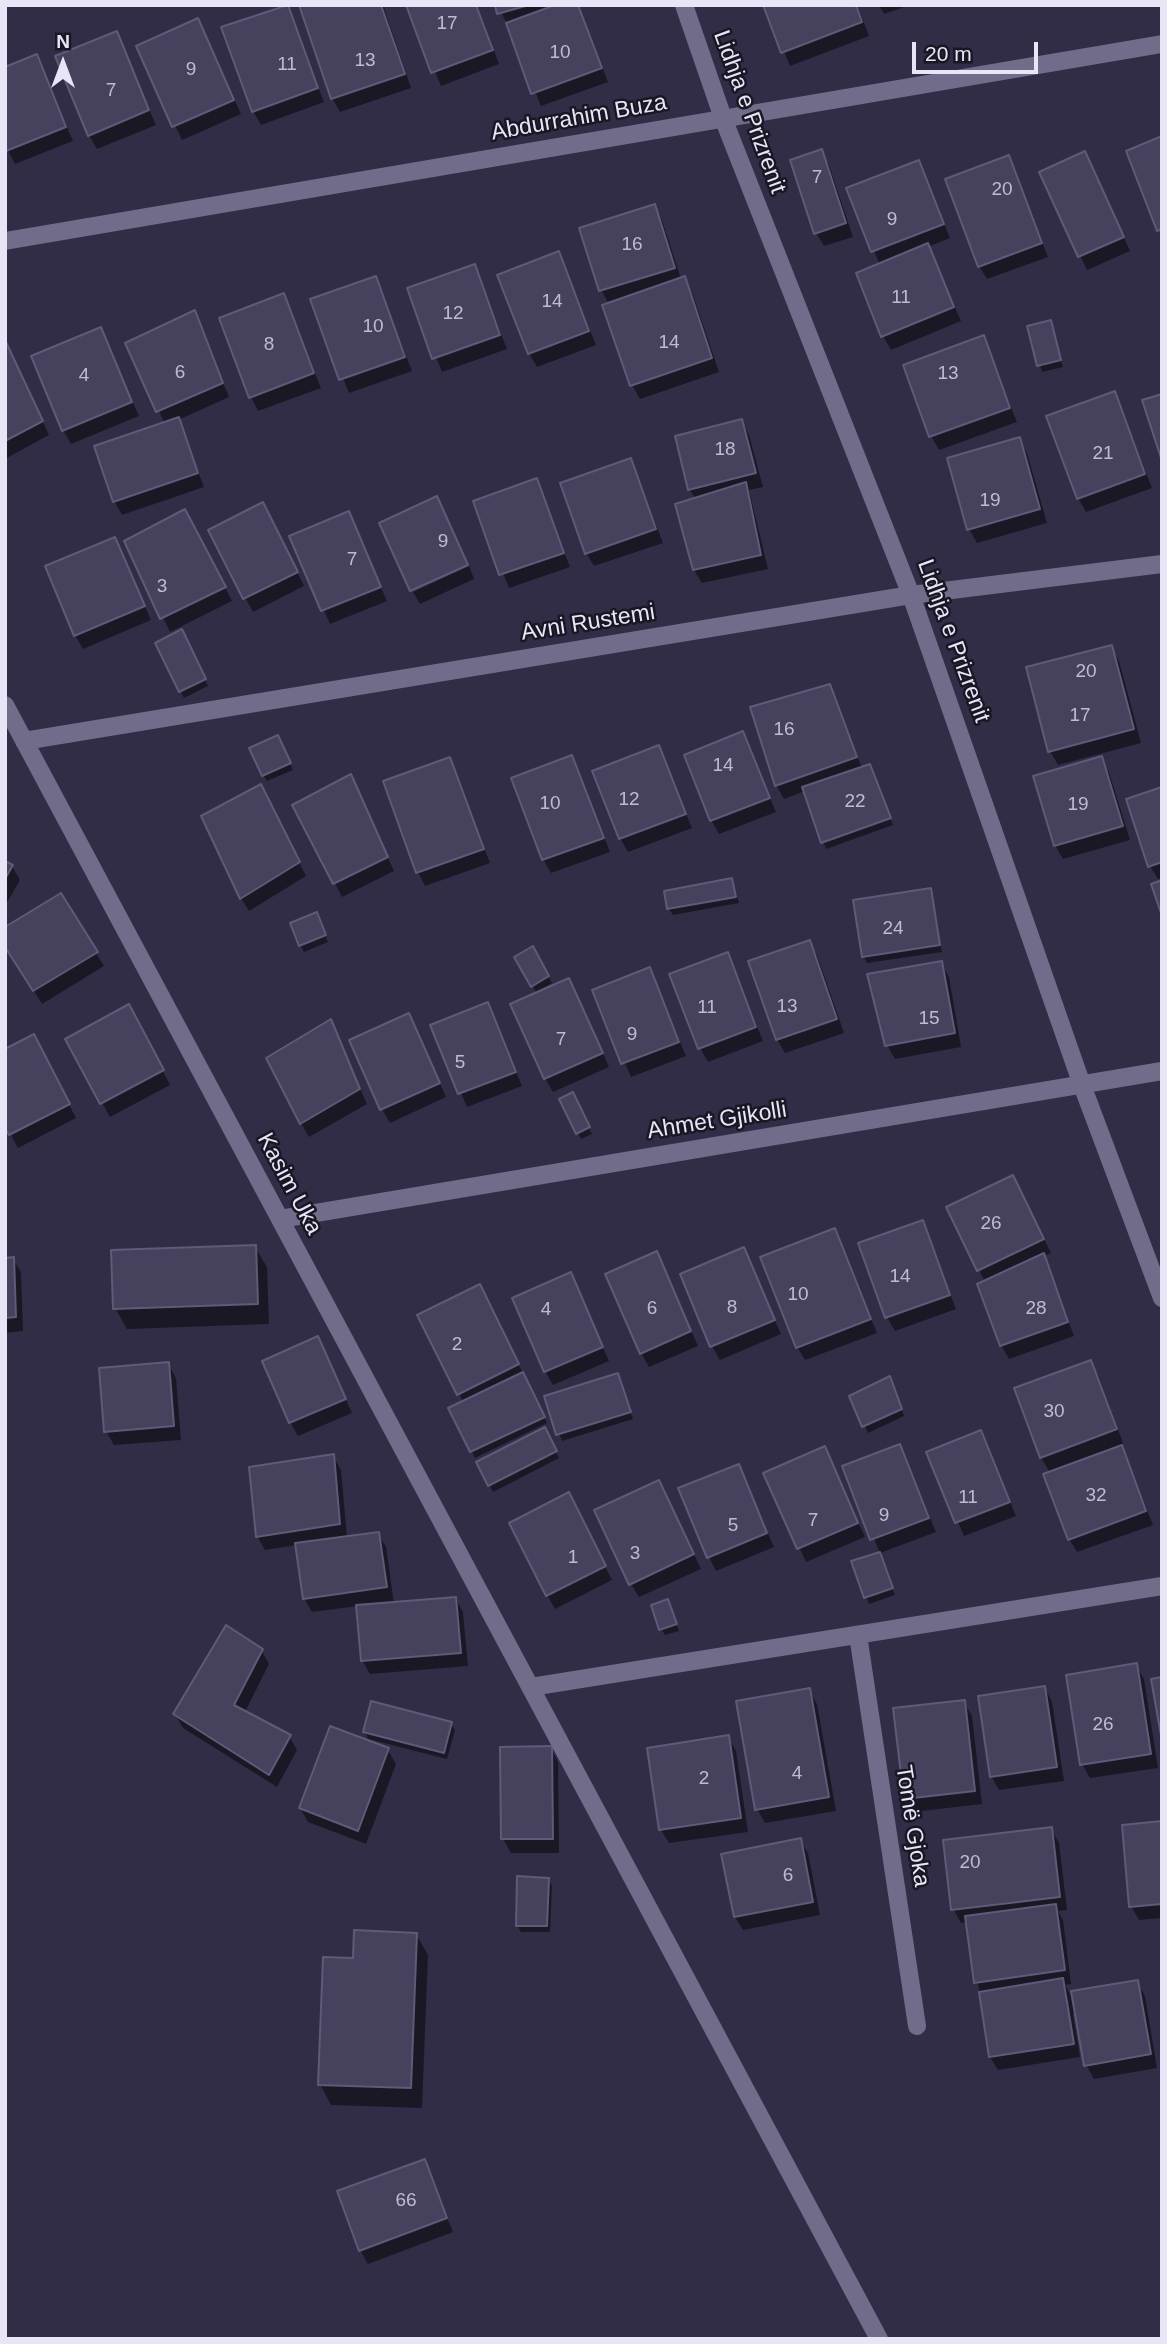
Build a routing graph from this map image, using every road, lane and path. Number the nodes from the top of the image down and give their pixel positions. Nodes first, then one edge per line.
1 (684, 5) edge
2 (1162, 44) edge
3 (723, 118) junction
4 (5, 241) edge
5 (1162, 564) edge
6 (911, 595) junction
7 (5, 705) edge
8 (24, 741) junction
9 (1162, 1071) edge
10 (1083, 1085) junction
11 (280, 1219) junction
12 (1162, 1298) edge
13 (1162, 1586) edge
14 (858, 1634) junction
15 (531, 1687) junction
16 (917, 2026) dead end
17 (879, 2339) edge

1 - 3 street, Lidhja e Prizrenit
2 - 3 street, Abdurrahim Buza
3 - 4 street, Abdurrahim Buza
3 - 6 street, Lidhja e Prizrenit
5 - 6 street, Avni Rustemi
6 - 8 street, Avni Rustemi
6 - 10 street, Lidhja e Prizrenit
7 - 8 street, Kasim Uka
8 - 11 street, Kasim Uka
9 - 10 street, Ahmet Gjikolli
10 - 11 street, Ahmet Gjikolli
10 - 12 street, Lidhja e Prizrenit
11 - 15 street, Kasim Uka
13 - 14 street
14 - 15 street
14 - 16 street, Tomë Gjoka
15 - 17 street, Kasim Uka

